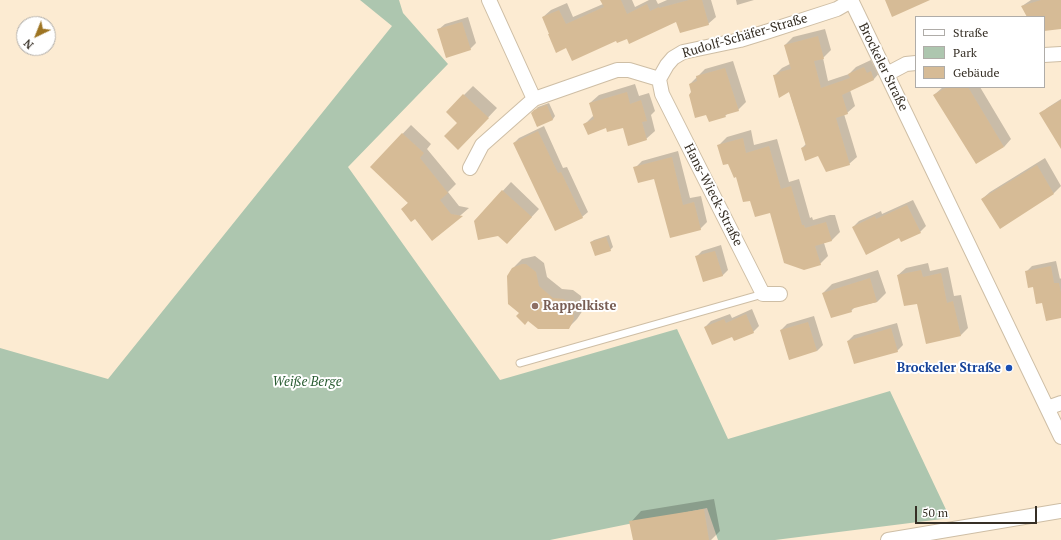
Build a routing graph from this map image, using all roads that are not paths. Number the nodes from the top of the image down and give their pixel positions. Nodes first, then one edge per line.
1 (489, 0) edge
2 (851, 1) edge
3 (1061, 54) edge
4 (1045, 55) edge
5 (915, 63) edge
6 (887, 74) junction
7 (660, 79) junction
8 (534, 99) junction
9 (470, 168) dead end
10 (763, 294) junction
11 (780, 294) dead end
12 (520, 363) dead end
13 (1061, 403) edge
14 (1047, 408) junction
15 (1061, 437) edge
16 (1061, 511) edge
17 (888, 540) edge

1 - 8 street
2 - 6 street, Brockeler Straße
2 - 7 street, Rudolf-Schäfer-Straße
3 - 4 street
5 - 6 street
6 - 14 street, Brockeler Straße
7 - 8 street
7 - 10 street, Hans-Wieck-Straße
8 - 9 street
10 - 11 street
10 - 12 lane
13 - 14 street
14 - 15 street, Brockeler Straße
16 - 17 street

